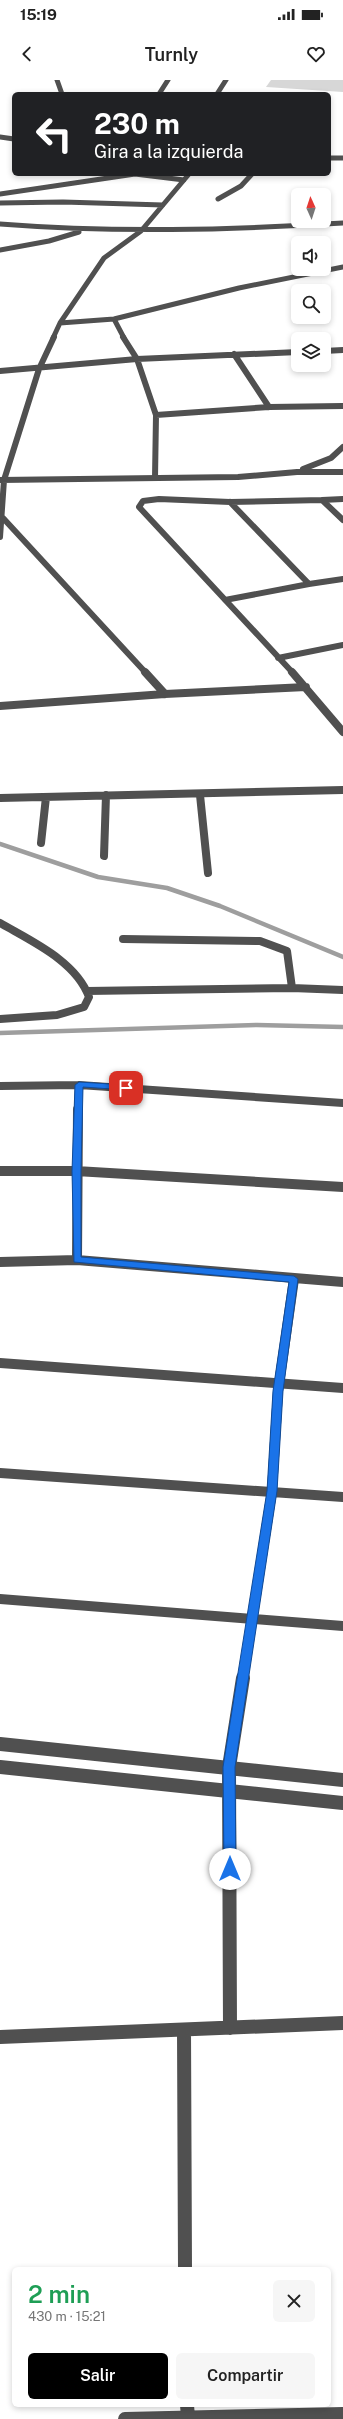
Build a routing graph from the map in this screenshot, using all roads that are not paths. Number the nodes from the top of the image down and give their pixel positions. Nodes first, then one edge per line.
1 (57, 80) edge
2 (168, 80) edge
3 (226, 80) edge
4 (61, 92) edge
5 (159, 92) edge
6 (218, 92) edge
7 (0, 137) edge
8 (12, 139) edge
9 (331, 158) edge
10 (343, 158) edge
11 (122, 176) edge
12 (151, 176) edge
13 (187, 176) edge
14 (250, 176) edge
15 (60, 177) dead end
16 (184, 180) junction
17 (68, 184) junction
18 (0, 194) edge
19 (218, 199) dead end
20 (0, 203) edge
21 (163, 205) junction
22 (343, 223) edge
23 (0, 224) edge
24 (88, 229) junction
25 (141, 230) junction
26 (0, 250) edge
27 (343, 267) edge
28 (114, 319) junction
29 (60, 323) junction
30 (331, 350) edge
31 (343, 350) edge
32 (291, 352) edge
33 (234, 354) junction
34 (137, 359) junction
35 (39, 369) junction
36 (0, 371) edge
37 (343, 406) edge
38 (269, 407) junction
39 (156, 414) junction
40 (343, 447) edge
41 (331, 458) junction
42 (343, 468) edge
43 (298, 472) junction
44 (343, 472) edge
45 (155, 478) junction
46 (2, 480) edge
47 (343, 499) edge
48 (322, 500) junction
49 (230, 502) junction
50 (3, 518) junction
51 (343, 520) edge
52 (0, 537) edge
53 (343, 579) edge
54 (309, 584) junction
55 (225, 600) junction
56 (343, 645) edge
57 (278, 658) junction
58 (306, 687) junction
59 (165, 694) junction
60 (0, 706) edge
61 (343, 732) edge
62 (343, 790) edge
63 (106, 795) junction
64 (200, 795) junction
65 (46, 797) junction
66 (0, 798) edge
67 (41, 843) dead end
68 (104, 856) dead end
69 (208, 873) dead end
70 (0, 923) edge
71 (123, 939) dead end
72 (292, 988) junction
73 (343, 990) edge
74 (87, 992) junction
75 (0, 1019) edge
76 (79, 1085) junction
77 (0, 1086) edge
78 (343, 1103) edge
79 (0, 1171) edge
80 (76, 1171) junction
81 (343, 1187) edge
82 (77, 1260) junction
83 (0, 1262) edge
84 (294, 1279) junction
85 (343, 1282) edge
86 (0, 1363) edge
87 (279, 1383) junction
88 (343, 1388) edge
89 (0, 1473) edge
90 (272, 1491) junction
91 (343, 1497) edge
92 (0, 1599) edge
93 (251, 1618) junction
94 (343, 1626) edge
95 (0, 1744) edge
96 (0, 1767) edge
97 (229, 1767) junction
98 (343, 1780) edge
99 (230, 1790) junction
100 (343, 1803) edge
101 (343, 2023) edge
102 (230, 2028) junction
103 (184, 2030) junction
104 (0, 2037) edge
105 (185, 2267) edge
106 (188, 2411) edge
107 (343, 2414) edge
108 (126, 2419) edge

1 - 4 street
2 - 5 street
3 - 6 street
7 - 8 street
9 - 10 street
11 - 17 street
12 - 16 street
13 - 16 street
14 - 19 street
15 - 17 street
16 - 21 street
17 - 18 street
20 - 21 street
21 - 25 street
22 - 25 street
23 - 24 street
24 - 25 street
24 - 26 street
25 - 29 street
27 - 28 street
28 - 29 street
28 - 34 street
29 - 35 street
30 - 31 street
32 - 33 street
33 - 34 street
33 - 38 street
34 - 35 street
34 - 39 street
35 - 36 street
35 - 46 street
37 - 38 street
38 - 39 street
39 - 45 street
40 - 41 street
41 - 42 street
41 - 43 street
43 - 44 street
43 - 45 street
45 - 46 street
46 - 50 street
47 - 48 street
48 - 49 street
48 - 51 street
49 - 54 street
49 - 55 street
50 - 52 street
50 - 59 street
53 - 54 street
54 - 55 street
55 - 57 street
56 - 57 street
57 - 58 street
58 - 59 street
58 - 61 street
59 - 60 street
62 - 64 street
63 - 64 street
63 - 65 street
63 - 68 street
64 - 69 street
65 - 66 street
65 - 67 street
70 - 74 street
71 - 72 street
72 - 73 street
72 - 74 street
74 - 75 street
76 - 77 street
76 - 78 street
76 - 80 street
79 - 80 street
80 - 81 street
80 - 82 street
82 - 83 street
82 - 84 street
84 - 85 street
84 - 87 street
86 - 87 street
87 - 88 street
87 - 90 street
89 - 90 street
90 - 91 street
90 - 93 street
92 - 93 street
93 - 94 street
93 - 97 street
95 - 97 street
96 - 99 street
97 - 98 street
97 - 99 street
99 - 100 street
99 - 102 street
101 - 102 street
102 - 103 street
103 - 104 street
103 - 105 street
106 - 107 street
106 - 108 street

